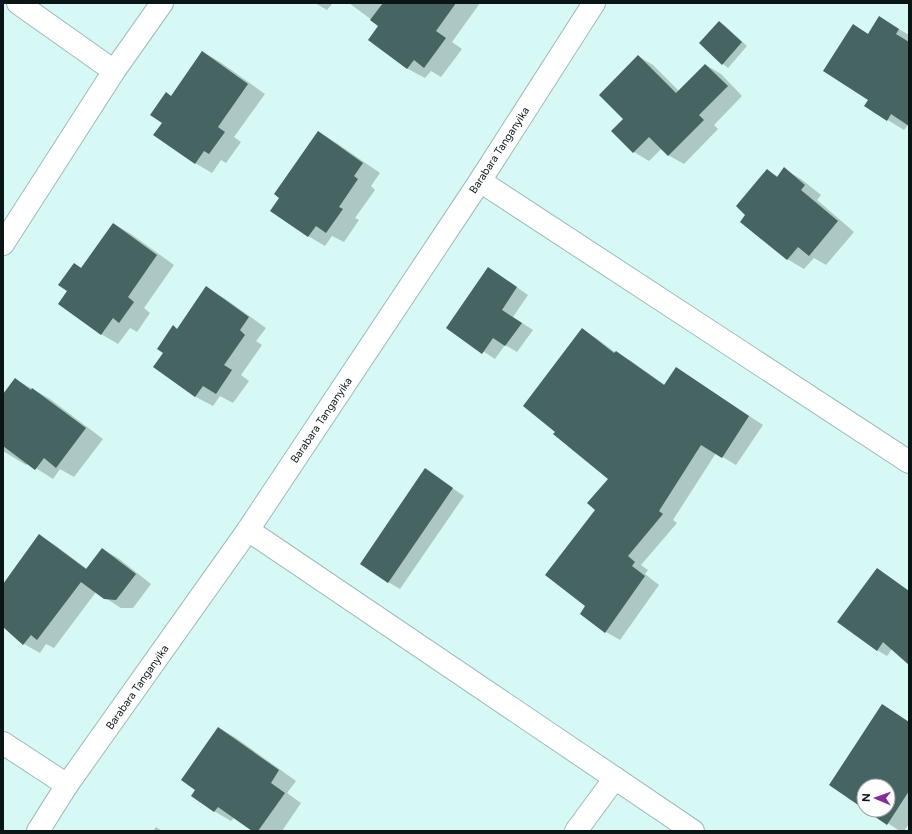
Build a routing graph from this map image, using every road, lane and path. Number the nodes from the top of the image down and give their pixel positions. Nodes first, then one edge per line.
1 (18, 3) edge
2 (162, 3) edge
3 (594, 3) edge
4 (114, 71) junction
5 (480, 181) junction
6 (3, 244) edge
7 (909, 462) edge
8 (248, 530) junction
9 (3, 743) edge
10 (616, 778) junction
11 (67, 785) junction
12 (38, 831) edge
13 (576, 831) edge
14 (693, 831) edge

1 - 4 street
2 - 4 street
3 - 5 street, Barabara Tanganyika
4 - 6 street
5 - 7 street
5 - 8 street, Barabara Tanganyika
8 - 10 street
8 - 11 street, Barabara Tanganyika
9 - 11 street
10 - 13 street
10 - 14 street
11 - 12 street, Barabara Tanganyika

